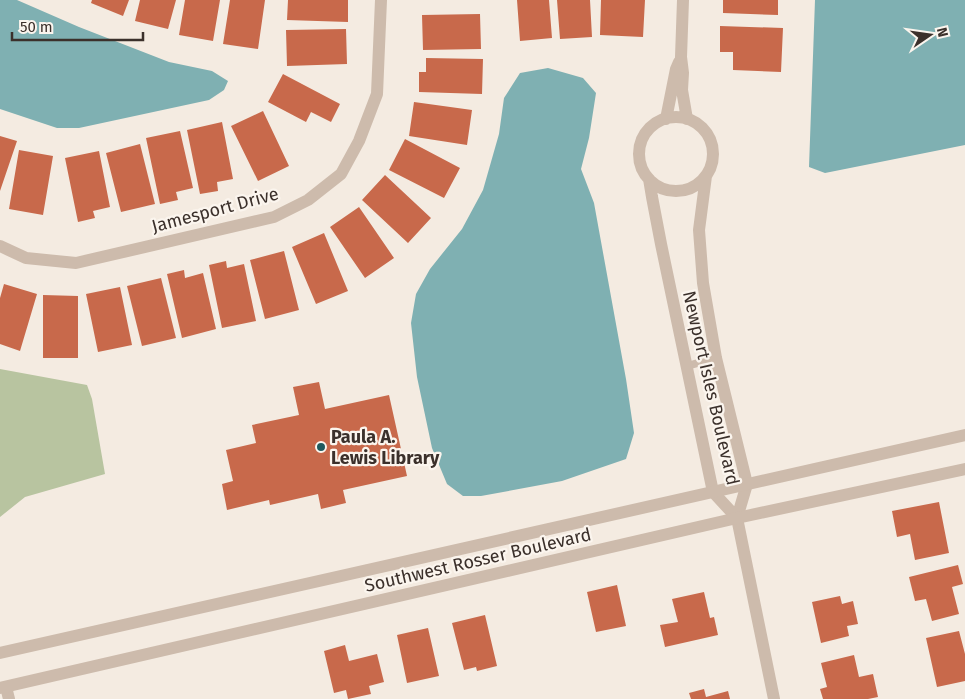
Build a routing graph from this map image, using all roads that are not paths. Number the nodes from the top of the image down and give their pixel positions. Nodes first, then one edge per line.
1 (381, 0) edge
2 (683, 0) edge
3 (681, 57) junction
4 (666, 119) junction
5 (687, 119) junction
6 (706, 176) junction
7 (649, 179) junction
8 (0, 246) edge
9 (716, 358) junction
10 (687, 366) junction
11 (965, 435) edge
12 (965, 469) edge
13 (748, 484) junction
14 (713, 492) junction
15 (737, 518) junction
16 (0, 653) edge
17 (5, 691) edge
18 (774, 699) edge

1 - 8 street, Jamesport Drive
2 - 3 street
3 - 4 street
3 - 5 street
4 - 5 street
4 - 7 street
5 - 6 street
6 - 7 street
6 - 9 street, Newport Isles Boulevard
7 - 10 street, Newport Isles Boulevard
9 - 10 lane
9 - 13 street, Newport Isles Boulevard
10 - 14 street, Newport Isles Boulevard
11 - 13 street, Southwest Rosser Boulevard
12 - 15 street, Southwest Rosser Boulevard
13 - 14 street, Southwest Rosser Boulevard
13 - 15 street, Newport Isles Boulevard
14 - 15 street, Newport Isles Boulevard
14 - 16 street, Southwest Rosser Boulevard
15 - 17 street, Southwest Rosser Boulevard
15 - 18 street

